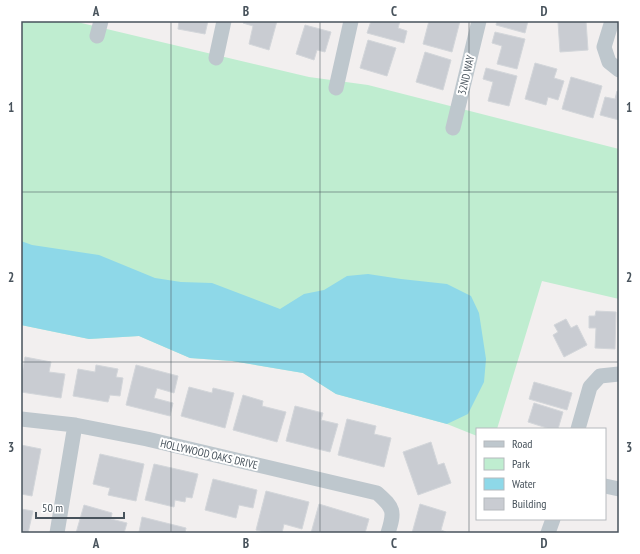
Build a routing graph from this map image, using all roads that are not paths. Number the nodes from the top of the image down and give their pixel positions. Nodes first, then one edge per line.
1 (101, 21) edge
2 (224, 21) edge
3 (351, 21) edge
4 (479, 21) edge
5 (612, 21) edge
6 (97, 36) dead end
7 (216, 58) dead end
8 (614, 66) edge
9 (336, 88) dead end
10 (453, 128) dead end
11 (619, 374) edge
12 (21, 419) edge
13 (75, 425) junction
14 (578, 428) edge
15 (606, 486) edge
16 (619, 490) edge
17 (553, 520) edge
18 (57, 533) edge
19 (388, 533) edge
20 (548, 533) edge

1 - 6 street
2 - 7 street
3 - 9 street
4 - 10 street, 32ND WAY
5 - 8 street
11 - 14 street
12 - 13 street, HOLLYWOOD OAKS DRIVE
13 - 18 street
13 - 19 street, HOLLYWOOD OAKS DRIVE
15 - 16 street
17 - 20 street

